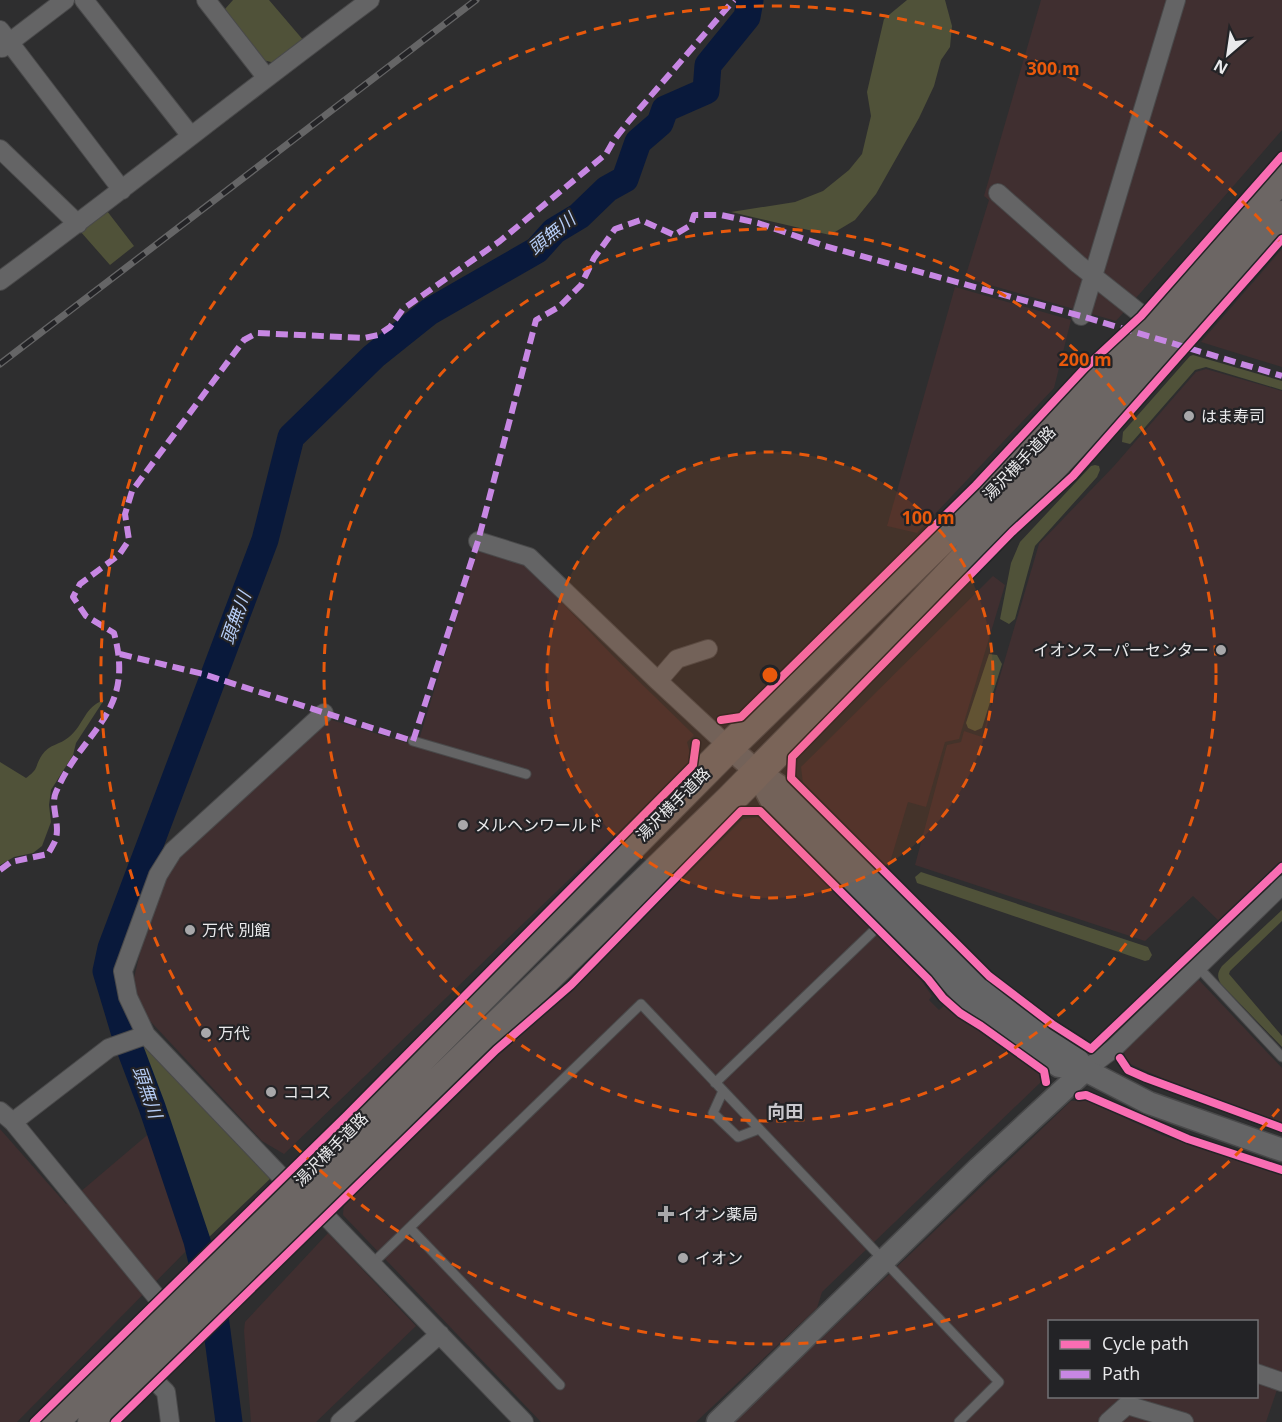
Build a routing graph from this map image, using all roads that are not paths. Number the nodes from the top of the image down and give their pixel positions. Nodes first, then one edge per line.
1 (65, 0) edge
2 (84, 0) edge
3 (206, 0) edge
4 (370, 0) edge
5 (1176, 0) edge
6 (3, 40) edge
7 (266, 77) junction
8 (191, 136) junction
9 (4, 159) edge
10 (1282, 176) edge
11 (122, 190) junction
12 (998, 193) dead end
13 (1282, 216) edge
14 (78, 224) junction
15 (1093, 276) junction
16 (0, 281) edge
17 (1081, 316) dead end
18 (1152, 322) junction
19 (478, 541) dead end
20 (708, 649) dead end
21 (658, 681) junction
22 (324, 713) dead end
23 (413, 741) dead end
24 (729, 747) junction
25 (756, 771) junction
26 (526, 774) dead end
27 (1282, 885) edge
28 (888, 918) junction
29 (1198, 967) junction
30 (141, 1036) junction
31 (1282, 1057) edge
32 (1085, 1070) junction
33 (715, 1083) junction
34 (723, 1091) junction
35 (7, 1116) edge
36 (759, 1129) junction
37 (1282, 1150) edge
38 (303, 1196) junction
39 (410, 1228) junction
40 (883, 1261) junction
41 (373, 1263) junction
42 (182, 1310) junction
43 (440, 1334) junction
44 (145, 1371) junction
45 (1258, 1374) edge
46 (1282, 1382) edge
47 (560, 1385) dead end
48 (1131, 1401) edge
49 (165, 1419) edge
50 (53, 1422) edge
51 (93, 1422) edge
52 (340, 1422) edge
53 (524, 1422) edge
54 (718, 1422) edge
55 (959, 1422) edge
56 (1108, 1422) edge
57 (1184, 1422) edge

1 - 6 street
2 - 8 street
3 - 7 street
4 - 7 street
5 - 15 street
6 - 11 street
7 - 8 street
8 - 11 street
9 - 14 street
10 - 18 highway, 湯沢横手道路
11 - 14 street
12 - 15 street
13 - 25 highway, 湯沢横手道路
14 - 16 street
15 - 17 street
15 - 18 street
18 - 24 highway, 湯沢横手道路
19 - 21 street
20 - 21 street
21 - 24 street
22 - 30 street
23 - 26 lane
24 - 25 street
24 - 38 highway, 湯沢横手道路
25 - 28 street
25 - 32 street
25 - 38 highway, 湯沢横手道路
27 - 29 street
28 - 32 street
28 - 33 lane
29 - 31 lane
29 - 32 street
30 - 35 street
30 - 38 street
32 - 37 street
32 - 40 street
33 - 34 lane
33 - 39 lane
34 - 36 lane
34 - 36 lane
35 - 42 street
36 - 40 lane
38 - 41 street
38 - 42 highway, 湯沢横手道路
39 - 41 lane
39 - 47 lane
40 - 54 street
40 - 55 lane
41 - 43 street
42 - 44 highway, 湯沢横手道路
42 - 50 highway, 湯沢横手道路
43 - 52 street
43 - 53 street
44 - 49 street
44 - 51 highway, 湯沢横手道路
45 - 46 street
48 - 56 street
48 - 57 street

